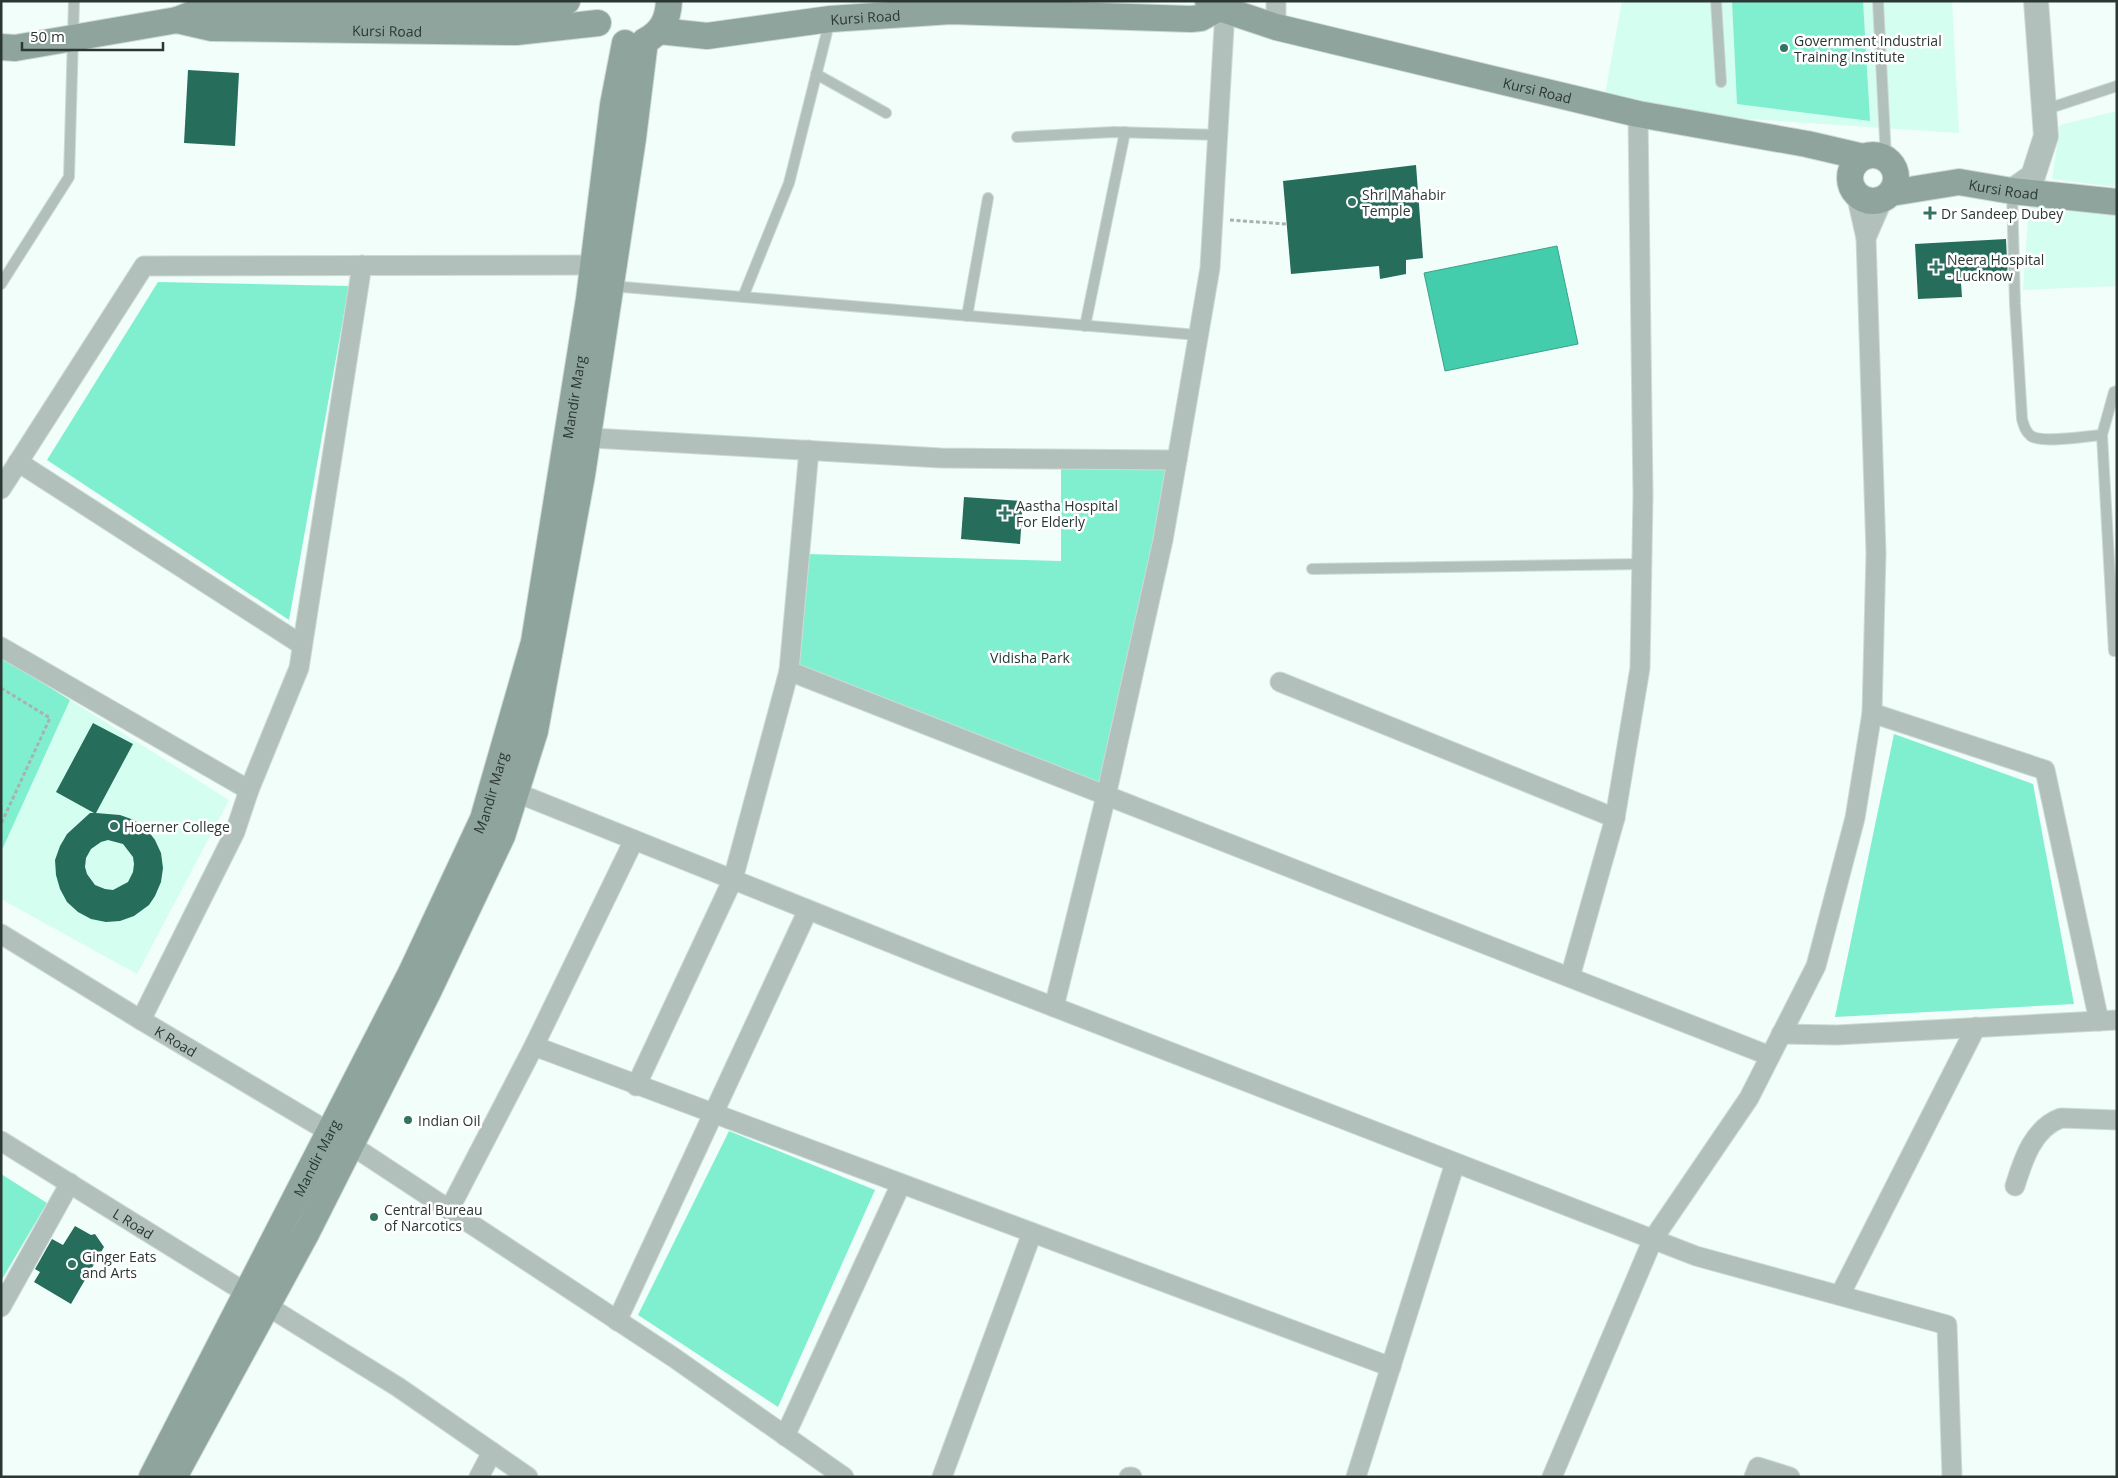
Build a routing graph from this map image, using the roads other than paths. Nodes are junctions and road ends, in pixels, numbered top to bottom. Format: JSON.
{"nodes":[{"id":1,"x":74,"y":1,"type":"edge"},
{"id":2,"x":567,"y":1,"type":"edge"},
{"id":3,"x":669,"y":1,"type":"edge"},
{"id":4,"x":1716,"y":1,"type":"edge"},
{"id":5,"x":1878,"y":1,"type":"edge"},
{"id":6,"x":2036,"y":1,"type":"edge"},
{"id":7,"x":278,"y":5,"type":"edge"},
{"id":8,"x":1218,"y":7,"type":"edge"},
{"id":9,"x":187,"y":9,"type":"edge"},
{"id":10,"x":597,"y":12,"type":"edge"},
{"id":11,"x":1276,"y":14,"type":"edge"},
{"id":12,"x":830,"y":19,"type":"junction"},
{"id":13,"x":643,"y":38,"type":"junction"},
{"id":14,"x":72,"y":39,"type":"junction"},
{"id":15,"x":1,"y":47,"type":"edge"},
{"id":16,"x":816,"y":74,"type":"junction"},
{"id":17,"x":1721,"y":82,"type":"dead end"},
{"id":18,"x":2117,"y":86,"type":"edge"},
{"id":19,"x":2044,"y":110,"type":"junction"},
{"id":20,"x":886,"y":113,"type":"dead end"},
{"id":21,"x":1638,"y":114,"type":"junction"},
{"id":22,"x":1125,"y":132,"type":"junction"},
{"id":23,"x":1219,"y":135,"type":"junction"},
{"id":24,"x":1017,"y":137,"type":"dead end"},
{"id":25,"x":1869,"y":170,"type":"junction"},
{"id":26,"x":1959,"y":182,"type":"junction"},
{"id":27,"x":2012,"y":191,"type":"junction"},
{"id":28,"x":1887,"y":196,"type":"junction"},
{"id":29,"x":988,"y":198,"type":"dead end"},
{"id":30,"x":2117,"y":202,"type":"edge"},
{"id":31,"x":1866,"y":238,"type":"junction"},
{"id":32,"x":362,"y":265,"type":"junction"},
{"id":33,"x":602,"y":275,"type":"junction"},
{"id":34,"x":1,"y":284,"type":"edge"},
{"id":35,"x":743,"y":297,"type":"junction"},
{"id":36,"x":967,"y":316,"type":"junction"},
{"id":37,"x":1085,"y":326,"type":"junction"},
{"id":38,"x":1198,"y":335,"type":"junction"},
{"id":39,"x":2117,"y":391,"type":"edge"},
{"id":40,"x":2102,"y":435,"type":"junction"},
{"id":41,"x":577,"y":438,"type":"junction"},
{"id":42,"x":808,"y":450,"type":"junction"},
{"id":43,"x":1177,"y":460,"type":"junction"},
{"id":44,"x":18,"y":462,"type":"junction"},
{"id":45,"x":1,"y":488,"type":"edge"},
{"id":46,"x":1642,"y":564,"type":"junction"},
{"id":47,"x":1312,"y":569,"type":"dead end"},
{"id":48,"x":2114,"y":592,"type":"edge"},
{"id":49,"x":302,"y":645,"type":"junction"},
{"id":50,"x":1,"y":647,"type":"edge"},
{"id":51,"x":2114,"y":651,"type":"dead end"},
{"id":52,"x":789,"y":672,"type":"junction"},
{"id":53,"x":1280,"y":682,"type":"dead end"},
{"id":54,"x":1872,"y":713,"type":"junction"},
{"id":55,"x":505,"y":788,"type":"junction"},
{"id":56,"x":249,"y":790,"type":"junction"},
{"id":57,"x":1106,"y":796,"type":"junction"},
{"id":58,"x":1615,"y":818,"type":"junction"},
{"id":59,"x":634,"y":840,"type":"junction"},
{"id":60,"x":733,"y":879,"type":"junction"},
{"id":61,"x":808,"y":910,"type":"junction"},
{"id":62,"x":1,"y":934,"type":"edge"},
{"id":63,"x":1570,"y":977,"type":"junction"},
{"id":64,"x":1054,"y":1007,"type":"junction"},
{"id":65,"x":141,"y":1020,"type":"junction"},
{"id":66,"x":2108,"y":1020,"type":"edge"},
{"id":67,"x":1976,"y":1027,"type":"junction"},
{"id":68,"x":1781,"y":1034,"type":"junction"},
{"id":69,"x":534,"y":1046,"type":"junction"},
{"id":70,"x":1770,"y":1056,"type":"junction"},
{"id":71,"x":636,"y":1086,"type":"junction"},
{"id":72,"x":715,"y":1114,"type":"junction"},
{"id":73,"x":2117,"y":1120,"type":"edge"},
{"id":74,"x":341,"y":1139,"type":"junction"},
{"id":75,"x":1,"y":1141,"type":"edge"},
{"id":76,"x":1455,"y":1163,"type":"junction"},
{"id":77,"x":70,"y":1183,"type":"junction"},
{"id":78,"x":902,"y":1184,"type":"junction"},
{"id":79,"x":2015,"y":1186,"type":"dead end"},
{"id":80,"x":449,"y":1210,"type":"junction"},
{"id":81,"x":1032,"y":1233,"type":"junction"},
{"id":82,"x":1653,"y":1239,"type":"junction"},
{"id":83,"x":1840,"y":1295,"type":"junction"},
{"id":84,"x":257,"y":1301,"type":"junction"},
{"id":85,"x":1,"y":1307,"type":"edge"},
{"id":86,"x":617,"y":1320,"type":"junction"},
{"id":87,"x":1391,"y":1367,"type":"junction"},
{"id":88,"x":785,"y":1436,"type":"junction"},
{"id":89,"x":492,"y":1452,"type":"junction"},
{"id":90,"x":842,"y":1476,"type":"edge"},
{"id":91,"x":152,"y":1477,"type":"edge"},
{"id":92,"x":174,"y":1477,"type":"edge"},
{"id":93,"x":479,"y":1477,"type":"edge"},
{"id":94,"x":528,"y":1477,"type":"edge"},
{"id":95,"x":942,"y":1477,"type":"edge"},
{"id":96,"x":1356,"y":1477,"type":"edge"},
{"id":97,"x":1552,"y":1477,"type":"edge"},
{"id":98,"x":1754,"y":1477,"type":"edge"},
{"id":99,"x":1790,"y":1477,"type":"edge"},
{"id":100,"x":1952,"y":1477,"type":"edge"}],
"edges":[{"from":1,"to":14,"type":"lane"},
{"from":2,"to":7,"type":"main road","name":"Kursi Road"},
{"from":3,"to":13,"type":"main road"},
{"from":4,"to":17,"type":"lane"},
{"from":5,"to":25,"type":"lane"},
{"from":6,"to":19,"type":"street"},
{"from":7,"to":9,"type":"main road","name":"Kursi Road"},
{"from":8,"to":11,"type":"main road","name":"Kursi Road"},
{"from":8,"to":12,"type":"main road","name":"Kursi Road"},
{"from":8,"to":23,"type":"street"},
{"from":9,"to":10,"type":"main road","name":"Kursi Road"},
{"from":9,"to":14,"type":"main road","name":"Kursi Road"},
{"from":10,"to":13,"type":"main road"},
{"from":11,"to":21,"type":"main road","name":"Kursi Road"},
{"from":12,"to":13,"type":"main road","name":"Kursi Road"},
{"from":12,"to":16,"type":"lane"},
{"from":13,"to":33,"type":"main road"},
{"from":14,"to":15,"type":"main road","name":"Kursi Road"},
{"from":14,"to":34,"type":"lane"},
{"from":16,"to":20,"type":"lane"},
{"from":16,"to":35,"type":"lane"},
{"from":18,"to":19,"type":"lane"},
{"from":19,"to":27,"type":"street"},
{"from":21,"to":25,"type":"main road","name":"Kursi Road"},
{"from":21,"to":46,"type":"street"},
{"from":22,"to":23,"type":"lane"},
{"from":22,"to":24,"type":"lane"},
{"from":22,"to":37,"type":"lane"},
{"from":23,"to":38,"type":"street"},
{"from":25,"to":26,"type":"main road"},
{"from":25,"to":28,"type":"main road"},
{"from":25,"to":28,"type":"main road","name":"Kursi Road"},
{"from":25,"to":31,"type":"street"},
{"from":26,"to":27,"type":"main road","name":"Kursi Road"},
{"from":26,"to":28,"type":"main road","name":"Kursi Road"},
{"from":27,"to":30,"type":"main road","name":"Kursi Road"},
{"from":27,"to":40,"type":"lane"},
{"from":28,"to":31,"type":"street"},
{"from":29,"to":36,"type":"lane"},
{"from":31,"to":54,"type":"street"},
{"from":32,"to":33,"type":"street"},
{"from":32,"to":44,"type":"street"},
{"from":32,"to":49,"type":"street"},
{"from":33,"to":35,"type":"lane"},
{"from":33,"to":41,"type":"main road"},
{"from":35,"to":36,"type":"lane"},
{"from":36,"to":37,"type":"lane"},
{"from":37,"to":38,"type":"lane"},
{"from":38,"to":43,"type":"street"},
{"from":39,"to":40,"type":"lane"},
{"from":40,"to":48,"type":"lane"},
{"from":41,"to":42,"type":"street"},
{"from":41,"to":55,"type":"main road"},
{"from":42,"to":43,"type":"street"},
{"from":42,"to":52,"type":"street"},
{"from":43,"to":57,"type":"street"},
{"from":44,"to":45,"type":"street"},
{"from":44,"to":49,"type":"street"},
{"from":46,"to":47,"type":"lane"},
{"from":46,"to":58,"type":"street"},
{"from":48,"to":51,"type":"lane"},
{"from":49,"to":56,"type":"street"},
{"from":50,"to":56,"type":"street"},
{"from":52,"to":57,"type":"street"},
{"from":52,"to":60,"type":"street"},
{"from":53,"to":58,"type":"street"},
{"from":54,"to":66,"type":"street"},
{"from":54,"to":68,"type":"street"},
{"from":55,"to":59,"type":"street"},
{"from":55,"to":74,"type":"main road"},
{"from":56,"to":65,"type":"street"},
{"from":57,"to":63,"type":"street"},
{"from":57,"to":64,"type":"street"},
{"from":58,"to":63,"type":"street"},
{"from":59,"to":60,"type":"street"},
{"from":59,"to":69,"type":"street"},
{"from":60,"to":61,"type":"street"},
{"from":60,"to":71,"type":"street"},
{"from":61,"to":64,"type":"street"},
{"from":61,"to":72,"type":"street"},
{"from":62,"to":65,"type":"street","name":"K Road"},
{"from":63,"to":70,"type":"street"},
{"from":64,"to":76,"type":"street"},
{"from":65,"to":74,"type":"street","name":"K Road"},
{"from":66,"to":67,"type":"street"},
{"from":67,"to":68,"type":"street"},
{"from":67,"to":83,"type":"street"},
{"from":68,"to":70,"type":"street"},
{"from":69,"to":71,"type":"street"},
{"from":69,"to":80,"type":"street"},
{"from":70,"to":82,"type":"street"},
{"from":71,"to":72,"type":"street"},
{"from":72,"to":78,"type":"street"},
{"from":72,"to":86,"type":"street"},
{"from":73,"to":79,"type":"street"},
{"from":74,"to":80,"type":"street","name":"K Road"},
{"from":74,"to":84,"type":"main road"},
{"from":75,"to":77,"type":"street","name":"L Road"},
{"from":76,"to":82,"type":"street"},
{"from":76,"to":87,"type":"street"},
{"from":77,"to":84,"type":"street","name":"L Road"},
{"from":77,"to":85,"type":"street"},
{"from":78,"to":81,"type":"street"},
{"from":78,"to":88,"type":"street"},
{"from":80,"to":86,"type":"street","name":"K Road"},
{"from":81,"to":87,"type":"street"},
{"from":81,"to":95,"type":"street"},
{"from":82,"to":83,"type":"street"},
{"from":82,"to":97,"type":"street"},
{"from":83,"to":100,"type":"street"},
{"from":84,"to":89,"type":"street","name":"L Road"},
{"from":84,"to":91,"type":"main road"},
{"from":84,"to":92,"type":"main road"},
{"from":86,"to":88,"type":"street","name":"K Road"},
{"from":87,"to":96,"type":"street"},
{"from":88,"to":90,"type":"street","name":"K Road"},
{"from":89,"to":93,"type":"street"},
{"from":89,"to":94,"type":"street","name":"L Road"},
{"from":98,"to":99,"type":"street"}]}
